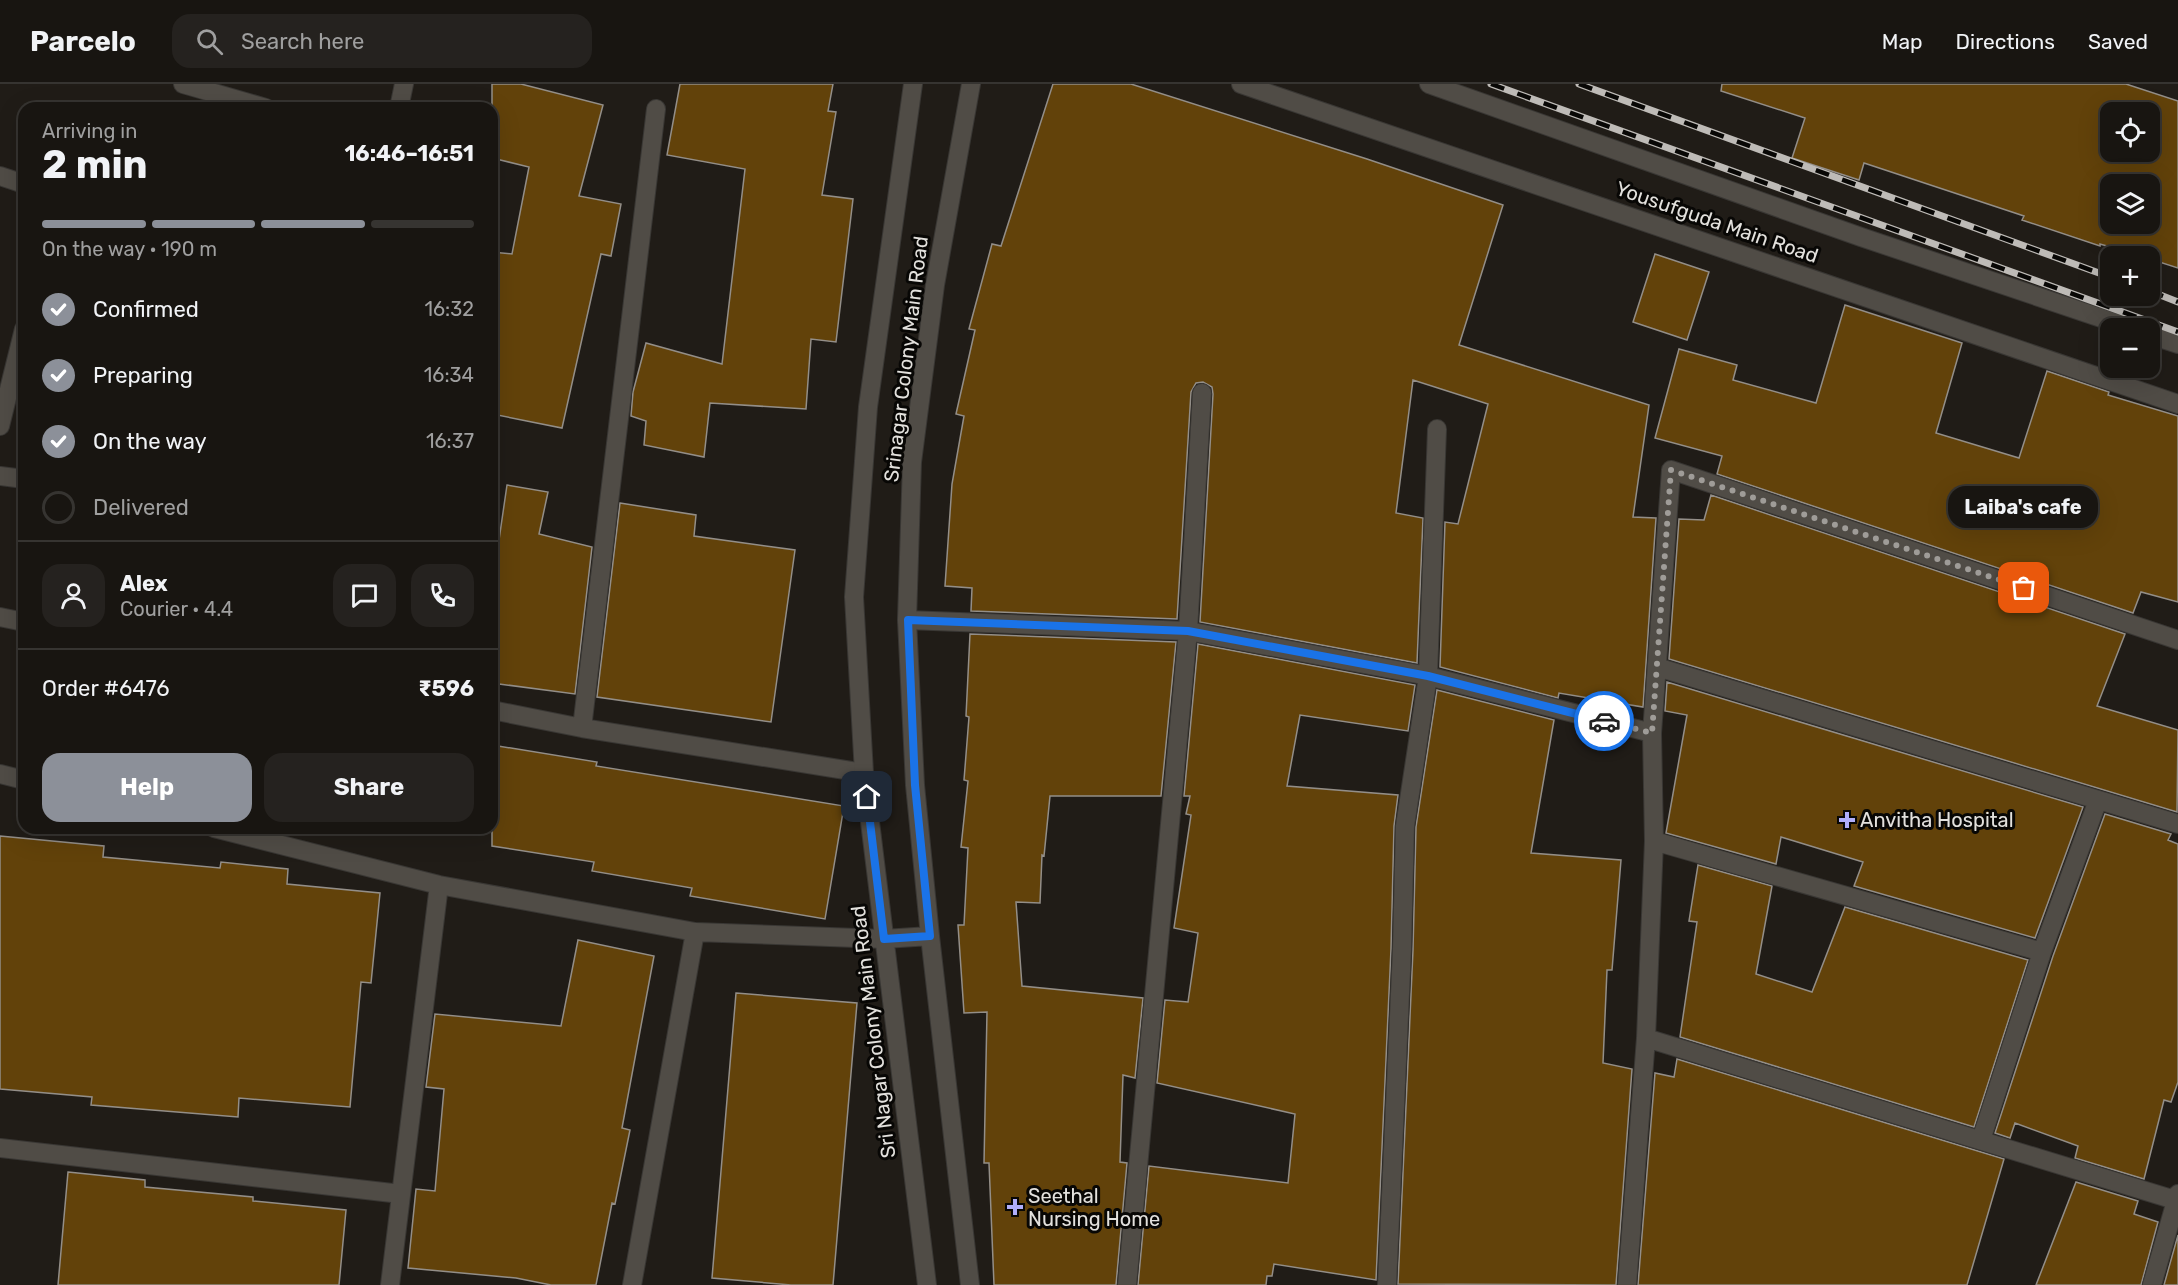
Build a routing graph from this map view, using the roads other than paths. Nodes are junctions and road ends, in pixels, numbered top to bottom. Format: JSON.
{"nodes":[{"id":1,"x":183,"y":84,"type":"edge"},
{"id":2,"x":404,"y":84,"type":"edge"},
{"id":3,"x":913,"y":84,"type":"edge"},
{"id":4,"x":971,"y":84,"type":"edge"},
{"id":5,"x":1241,"y":84,"type":"edge"},
{"id":6,"x":1429,"y":84,"type":"edge"},
{"id":7,"x":245,"y":102,"type":"edge"},
{"id":8,"x":400,"y":102,"type":"edge"},
{"id":9,"x":656,"y":109,"type":"dead end"},
{"id":10,"x":0,"y":176,"type":"edge"},
{"id":11,"x":18,"y":182,"type":"edge"},
{"id":12,"x":2102,"y":318,"type":"edge"},
{"id":13,"x":2160,"y":338,"type":"edge"},
{"id":14,"x":2178,"y":344,"type":"edge"},
{"id":15,"x":18,"y":353,"type":"edge"},
{"id":16,"x":1202,"y":393,"type":"dead end"},
{"id":17,"x":2178,"y":404,"type":"edge"},
{"id":18,"x":0,"y":426,"type":"edge"},
{"id":19,"x":1437,"y":429,"type":"dead end"},
{"id":20,"x":0,"y":476,"type":"edge"},
{"id":21,"x":18,"y":478,"type":"edge"},
{"id":22,"x":0,"y":617,"type":"edge"},
{"id":23,"x":908,"y":620,"type":"junction"},
{"id":24,"x":18,"y":621,"type":"edge"},
{"id":25,"x":1188,"y":631,"type":"junction"},
{"id":26,"x":2178,"y":640,"type":"edge"},
{"id":27,"x":1657,"y":667,"type":"junction"},
{"id":28,"x":1428,"y":676,"type":"junction"},
{"id":29,"x":498,"y":711,"type":"edge"},
{"id":30,"x":582,"y":728,"type":"junction"},
{"id":31,"x":1652,"y":733,"type":"junction"},
{"id":32,"x":864,"y":773,"type":"junction"},
{"id":33,"x":0,"y":774,"type":"edge"},
{"id":34,"x":18,"y":778,"type":"edge"},
{"id":35,"x":2098,"y":800,"type":"junction"},
{"id":36,"x":2178,"y":824,"type":"edge"},
{"id":37,"x":238,"y":834,"type":"edge"},
{"id":38,"x":1654,"y":841,"type":"junction"},
{"id":39,"x":439,"y":885,"type":"junction"},
{"id":40,"x":695,"y":932,"type":"junction"},
{"id":41,"x":930,"y":936,"type":"junction"},
{"id":42,"x":884,"y":939,"type":"junction"},
{"id":43,"x":2042,"y":952,"type":"junction"},
{"id":44,"x":1646,"y":1038,"type":"junction"},
{"id":45,"x":1981,"y":1140,"type":"junction"},
{"id":46,"x":0,"y":1148,"type":"edge"},
{"id":47,"x":401,"y":1194,"type":"junction"},
{"id":48,"x":2177,"y":1198,"type":"edge"},
{"id":49,"x":390,"y":1285,"type":"edge"},
{"id":50,"x":632,"y":1285,"type":"edge"},
{"id":51,"x":927,"y":1285,"type":"edge"},
{"id":52,"x":970,"y":1285,"type":"edge"},
{"id":53,"x":1127,"y":1285,"type":"edge"},
{"id":54,"x":1388,"y":1285,"type":"edge"},
{"id":55,"x":1627,"y":1285,"type":"edge"},
{"id":56,"x":2152,"y":1285,"type":"edge"}],
"edges":[{"from":1,"to":7,"type":"street"},
{"from":2,"to":8,"type":"street"},
{"from":3,"to":32,"type":"street","name":"Srinagar Colony Main Road"},
{"from":4,"to":23,"type":"street","name":"Srinagar Colony Main Road"},
{"from":5,"to":17,"type":"street","name":"Yousufguda Main Road"},
{"from":6,"to":12,"type":"street","name":"Yousufguda Main Road"},
{"from":9,"to":30,"type":"street"},
{"from":10,"to":11,"type":"street"},
{"from":13,"to":14,"type":"street"},
{"from":15,"to":18,"type":"street"},
{"from":16,"to":25,"type":"street"},
{"from":19,"to":28,"type":"street"},
{"from":20,"to":21,"type":"street"},
{"from":22,"to":24,"type":"street"},
{"from":23,"to":25,"type":"street"},
{"from":23,"to":41,"type":"street","name":"Srinagar Colony Main Road"},
{"from":25,"to":28,"type":"street"},
{"from":25,"to":53,"type":"street"},
{"from":26,"to":27,"type":"street"},
{"from":27,"to":31,"type":"street"},
{"from":27,"to":35,"type":"street"},
{"from":28,"to":31,"type":"street"},
{"from":28,"to":54,"type":"street"},
{"from":29,"to":30,"type":"street"},
{"from":30,"to":32,"type":"street"},
{"from":31,"to":38,"type":"street"},
{"from":32,"to":42,"type":"street","name":"Sri Nagar Colony Main Road"},
{"from":33,"to":34,"type":"street"},
{"from":35,"to":36,"type":"street"},
{"from":35,"to":43,"type":"street"},
{"from":37,"to":39,"type":"street"},
{"from":38,"to":43,"type":"street"},
{"from":38,"to":44,"type":"street"},
{"from":39,"to":40,"type":"street"},
{"from":39,"to":47,"type":"street"},
{"from":40,"to":42,"type":"street"},
{"from":40,"to":50,"type":"street"},
{"from":41,"to":42,"type":"street"},
{"from":41,"to":52,"type":"street"},
{"from":42,"to":51,"type":"street","name":"Sri Nagar Colony Main Road"},
{"from":43,"to":45,"type":"street"},
{"from":44,"to":45,"type":"street"},
{"from":44,"to":55,"type":"street"},
{"from":45,"to":48,"type":"street"},
{"from":46,"to":47,"type":"street"},
{"from":47,"to":49,"type":"street"},
{"from":48,"to":56,"type":"street"}]}
